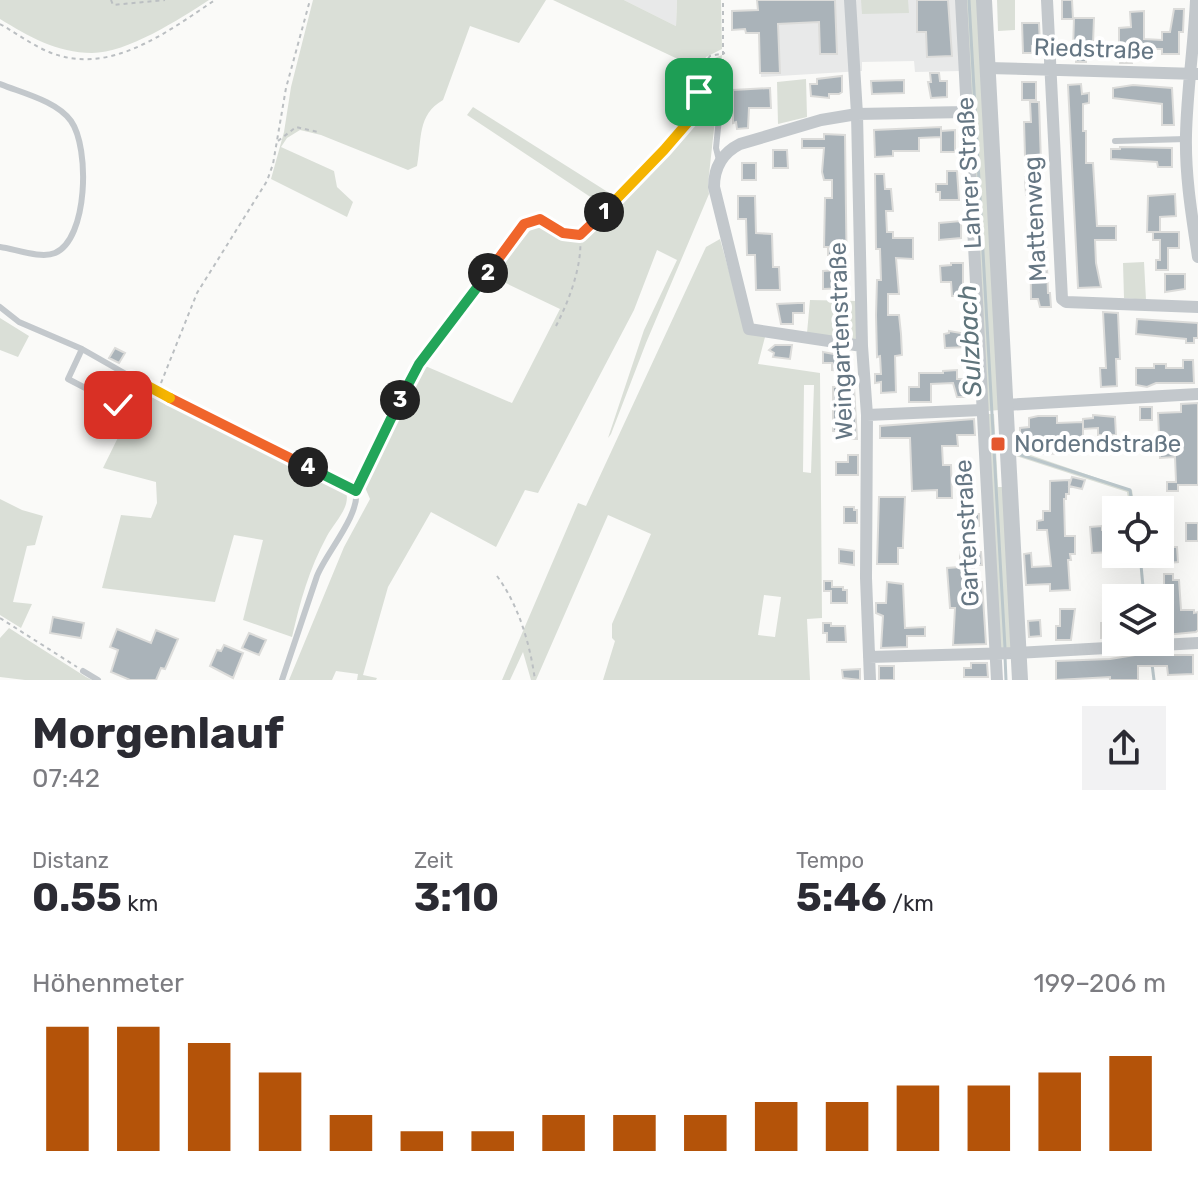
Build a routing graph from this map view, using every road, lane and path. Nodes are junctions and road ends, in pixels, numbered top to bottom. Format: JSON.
{"nodes":[{"id":1,"x":111,"y":0,"type":"edge"},
{"id":2,"x":165,"y":0,"type":"edge"},
{"id":3,"x":215,"y":0,"type":"edge"},
{"id":4,"x":310,"y":0,"type":"edge"},
{"id":5,"x":723,"y":0,"type":"edge"},
{"id":6,"x":850,"y":0,"type":"edge"},
{"id":7,"x":961,"y":0,"type":"edge"},
{"id":8,"x":984,"y":0,"type":"edge"},
{"id":9,"x":1047,"y":0,"type":"edge"},
{"id":10,"x":1196,"y":0,"type":"edge"},
{"id":11,"x":0,"y":24,"type":"edge"},
{"id":12,"x":725,"y":53,"type":"junction"},
{"id":13,"x":988,"y":68,"type":"junction"},
{"id":14,"x":1050,"y":69,"type":"junction"},
{"id":15,"x":1193,"y":74,"type":"edge"},
{"id":16,"x":0,"y":84,"type":"edge"},
{"id":17,"x":722,"y":88,"type":"joint"},
{"id":18,"x":966,"y":112,"type":"junction"},
{"id":19,"x":857,"y":114,"type":"junction"},
{"id":20,"x":318,"y":132,"type":"dead end"},
{"id":21,"x":1186,"y":139,"type":"junction"},
{"id":22,"x":1115,"y":141,"type":"dead end"},
{"id":23,"x":278,"y":142,"type":"junction"},
{"id":24,"x":719,"y":162,"type":"junction"},
{"id":25,"x":580,"y":235,"type":"junction"},
{"id":26,"x":0,"y":247,"type":"edge"},
{"id":27,"x":1198,"y":257,"type":"edge"},
{"id":28,"x":0,"y":307,"type":"edge"},
{"id":29,"x":1198,"y":307,"type":"edge"},
{"id":30,"x":556,"y":326,"type":"dead end"},
{"id":31,"x":862,"y":346,"type":"junction"},
{"id":32,"x":82,"y":349,"type":"junction"},
{"id":33,"x":131,"y":377,"type":"junction"},
{"id":34,"x":158,"y":392,"type":"junction"},
{"id":35,"x":1198,"y":394,"type":"edge"},
{"id":36,"x":1005,"y":405,"type":"junction"},
{"id":37,"x":982,"y":410,"type":"junction"},
{"id":38,"x":867,"y":415,"type":"junction"},
{"id":39,"x":356,"y":491,"type":"junction"},
{"id":40,"x":497,"y":576,"type":"dead end"},
{"id":41,"x":0,"y":618,"type":"edge"},
{"id":42,"x":1198,"y":643,"type":"edge"},
{"id":43,"x":1016,"y":653,"type":"junction"},
{"id":44,"x":998,"y":654,"type":"junction"},
{"id":45,"x":869,"y":657,"type":"junction"},
{"id":46,"x":83,"y":671,"type":"joint"},
{"id":47,"x":98,"y":680,"type":"edge"},
{"id":48,"x":282,"y":680,"type":"edge"},
{"id":49,"x":535,"y":680,"type":"edge"},
{"id":50,"x":870,"y":680,"type":"edge"},
{"id":51,"x":997,"y":680,"type":"edge"},
{"id":52,"x":1020,"y":680,"type":"edge"}],
"edges":[{"from":1,"to":2,"type":"path"},
{"from":3,"to":11,"type":"path"},
{"from":4,"to":23,"type":"path"},
{"from":5,"to":12,"type":"path"},
{"from":6,"to":19,"type":"street","name":"Weingartenstraße"},
{"from":7,"to":18,"type":"street","name":"Gartenstraße"},
{"from":8,"to":13,"type":"street","name":"Lahrer Straße"},
{"from":9,"to":14,"type":"street","name":"Mattenweg"},
{"from":10,"to":15,"type":"street"},
{"from":12,"to":17,"type":"path"},
{"from":12,"to":25,"type":"path"},
{"from":13,"to":14,"type":"street","name":"Riedstraße"},
{"from":13,"to":36,"type":"street","name":"Lahrer Straße"},
{"from":14,"to":15,"type":"street","name":"Riedstraße"},
{"from":14,"to":29,"type":"street","name":"Mattenweg"},
{"from":15,"to":21,"type":"street"},
{"from":16,"to":26,"type":"lane"},
{"from":17,"to":24,"type":"lane"},
{"from":18,"to":19,"type":"street"},
{"from":18,"to":37,"type":"street","name":"Gartenstraße"},
{"from":19,"to":24,"type":"street"},
{"from":19,"to":31,"type":"street","name":"Weingartenstraße"},
{"from":20,"to":23,"type":"path"},
{"from":21,"to":22,"type":"lane"},
{"from":21,"to":27,"type":"street"},
{"from":23,"to":34,"type":"path"},
{"from":24,"to":31,"type":"street"},
{"from":25,"to":30,"type":"path"},
{"from":25,"to":39,"type":"path"},
{"from":28,"to":32,"type":"lane"},
{"from":31,"to":38,"type":"street","name":"Weingartenstraße"},
{"from":32,"to":33,"type":"lane"},
{"from":32,"to":33,"type":"lane"},
{"from":33,"to":34,"type":"lane"},
{"from":34,"to":39,"type":"lane"},
{"from":35,"to":36,"type":"street"},
{"from":36,"to":43,"type":"street","name":"Lahrer Straße"},
{"from":37,"to":38,"type":"street"},
{"from":37,"to":44,"type":"street","name":"Gartenstraße"},
{"from":38,"to":45,"type":"street","name":"Weingartenstraße"},
{"from":39,"to":48,"type":"lane"},
{"from":40,"to":49,"type":"path"},
{"from":41,"to":46,"type":"path"},
{"from":42,"to":43,"type":"street"},
{"from":43,"to":44,"type":"street"},
{"from":43,"to":52,"type":"street","name":"Lahrer Straße"},
{"from":44,"to":45,"type":"street"},
{"from":44,"to":51,"type":"street","name":"Gartenstraße"},
{"from":45,"to":50,"type":"street","name":"Weingartenstraße"},
{"from":46,"to":47,"type":"lane"}]}
